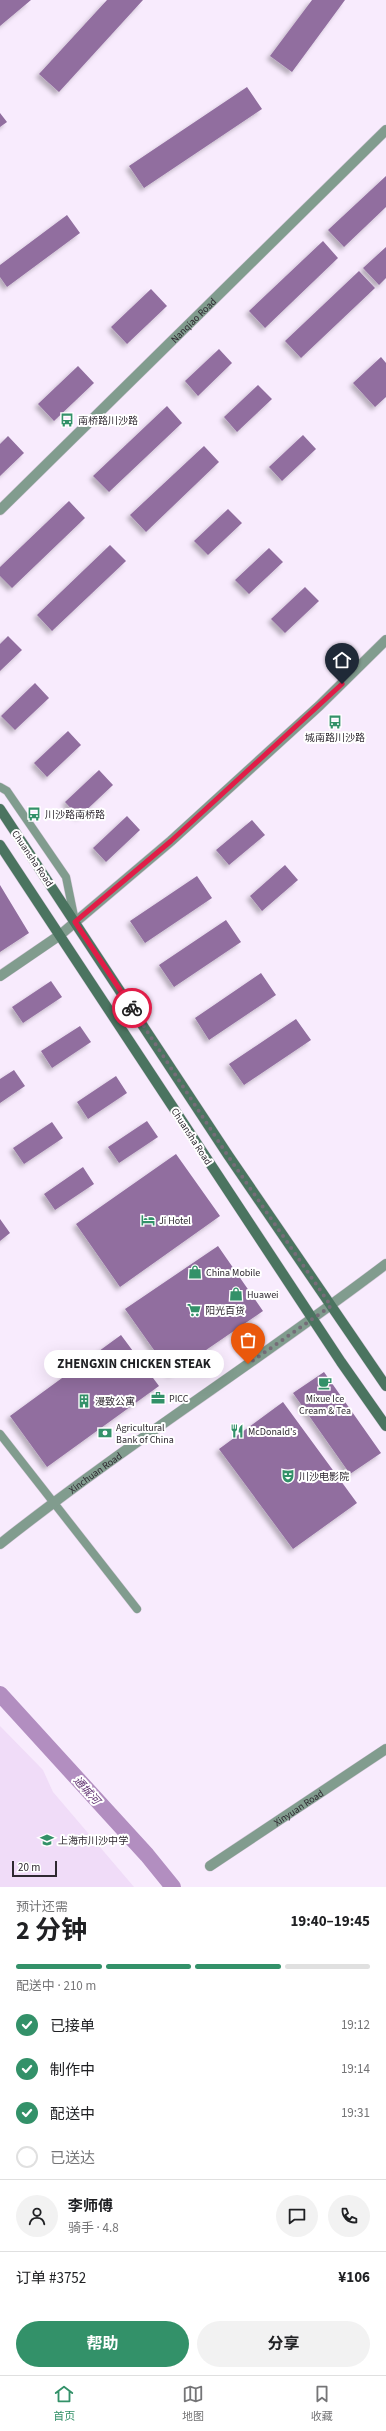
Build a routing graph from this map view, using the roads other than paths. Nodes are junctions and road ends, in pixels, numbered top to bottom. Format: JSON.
{"nodes":[{"id":1,"x":386,"y":130,"type":"edge"},
{"id":2,"x":0,"y":510,"type":"edge"},
{"id":3,"x":386,"y":640,"type":"edge"},
{"id":4,"x":0,"y":786,"type":"edge"},
{"id":5,"x":0,"y":809,"type":"edge"},
{"id":6,"x":0,"y":846,"type":"edge"},
{"id":7,"x":75,"y":922,"type":"junction"},
{"id":8,"x":60,"y":935,"type":"junction"},
{"id":9,"x":0,"y":976,"type":"edge"},
{"id":10,"x":386,"y":1264,"type":"edge"},
{"id":11,"x":331,"y":1306,"type":"junction"},
{"id":12,"x":313,"y":1319,"type":"junction"},
{"id":13,"x":386,"y":1386,"type":"edge"},
{"id":14,"x":386,"y":1426,"type":"edge"},
{"id":15,"x":0,"y":1434,"type":"edge"},
{"id":16,"x":52,"y":1503,"type":"junction"},
{"id":17,"x":0,"y":1544,"type":"edge"},
{"id":18,"x":137,"y":1609,"type":"dead end"},
{"id":19,"x":386,"y":1749,"type":"edge"},
{"id":20,"x":210,"y":1866,"type":"dead end"}],
"edges":[{"from":1,"to":2,"type":"street","name":"Nanqiao Road"},
{"from":3,"to":7,"type":"street"},
{"from":4,"to":7,"type":"lane"},
{"from":5,"to":7,"type":"main road","name":"Chuansha Road"},
{"from":6,"to":8,"type":"main road","name":"Chuansha Road"},
{"from":7,"to":8,"type":"street"},
{"from":7,"to":11,"type":"main road","name":"Chuansha Road"},
{"from":8,"to":9,"type":"street"},
{"from":8,"to":12,"type":"main road","name":"Chuansha Road"},
{"from":10,"to":11,"type":"street","name":"Xinchuan Road"},
{"from":11,"to":12,"type":"street","name":"Xinchuan Road"},
{"from":11,"to":13,"type":"main road","name":"Chuansha Road"},
{"from":12,"to":14,"type":"main road","name":"Chuansha Road"},
{"from":12,"to":16,"type":"street","name":"Xinchuan Road"},
{"from":15,"to":16,"type":"lane"},
{"from":16,"to":17,"type":"street","name":"Xinchuan Road"},
{"from":16,"to":18,"type":"lane"},
{"from":19,"to":20,"type":"street","name":"Xinyuan Road"}]}
